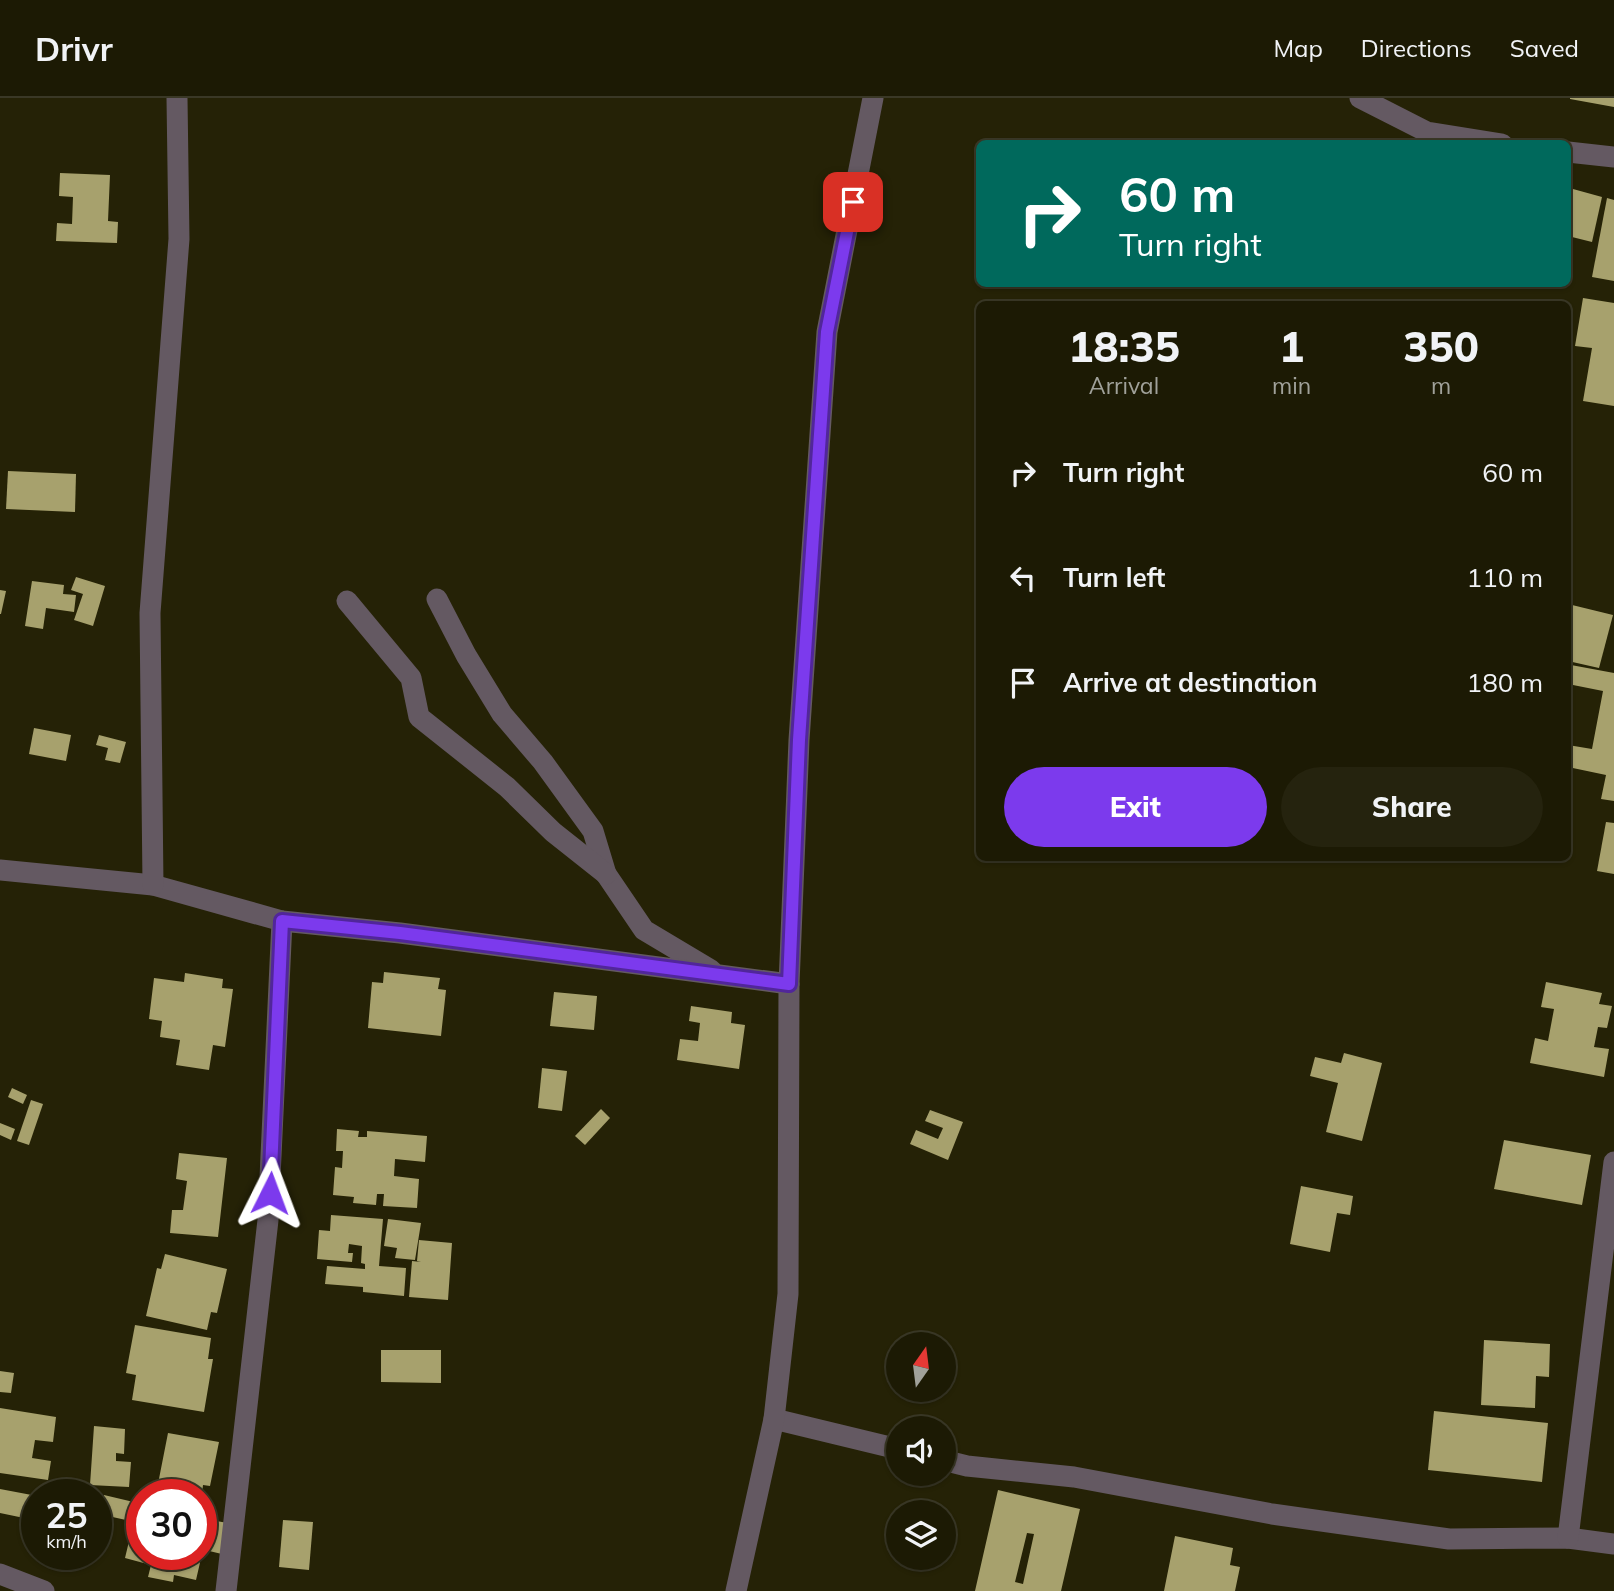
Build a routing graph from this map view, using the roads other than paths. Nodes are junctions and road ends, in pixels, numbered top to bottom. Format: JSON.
{"nodes":[{"id":1,"x":177,"y":98,"type":"edge"},
{"id":2,"x":873,"y":98,"type":"edge"},
{"id":3,"x":1360,"y":98,"type":"edge"},
{"id":4,"x":1477,"y":140,"type":"edge"},
{"id":5,"x":1571,"y":152,"type":"edge"},
{"id":6,"x":1614,"y":158,"type":"edge"},
{"id":7,"x":437,"y":600,"type":"dead end"},
{"id":8,"x":347,"y":601,"type":"dead end"},
{"id":9,"x":0,"y":870,"type":"edge"},
{"id":10,"x":606,"y":874,"type":"junction"},
{"id":11,"x":153,"y":885,"type":"junction"},
{"id":12,"x":282,"y":921,"type":"junction"},
{"id":13,"x":718,"y":975,"type":"junction"},
{"id":14,"x":789,"y":984,"type":"junction"},
{"id":15,"x":1614,"y":1162,"type":"edge"},
{"id":16,"x":774,"y":1419,"type":"junction"},
{"id":17,"x":886,"y":1446,"type":"edge"},
{"id":18,"x":956,"y":1463,"type":"edge"},
{"id":19,"x":1568,"y":1538,"type":"junction"},
{"id":20,"x":1614,"y":1544,"type":"edge"},
{"id":21,"x":0,"y":1574,"type":"edge"},
{"id":22,"x":44,"y":1591,"type":"edge"},
{"id":23,"x":226,"y":1591,"type":"edge"},
{"id":24,"x":736,"y":1591,"type":"edge"}],
"edges":[{"from":1,"to":11,"type":"street"},
{"from":2,"to":14,"type":"street"},
{"from":3,"to":4,"type":"street"},
{"from":5,"to":6,"type":"street"},
{"from":7,"to":10,"type":"street"},
{"from":8,"to":10,"type":"street"},
{"from":9,"to":11,"type":"street"},
{"from":10,"to":13,"type":"street"},
{"from":11,"to":12,"type":"street"},
{"from":12,"to":13,"type":"street"},
{"from":12,"to":23,"type":"street"},
{"from":13,"to":14,"type":"street"},
{"from":14,"to":16,"type":"street"},
{"from":15,"to":19,"type":"street"},
{"from":16,"to":17,"type":"street"},
{"from":16,"to":24,"type":"street"},
{"from":18,"to":19,"type":"street"},
{"from":19,"to":20,"type":"street"},
{"from":21,"to":22,"type":"street"}]}
